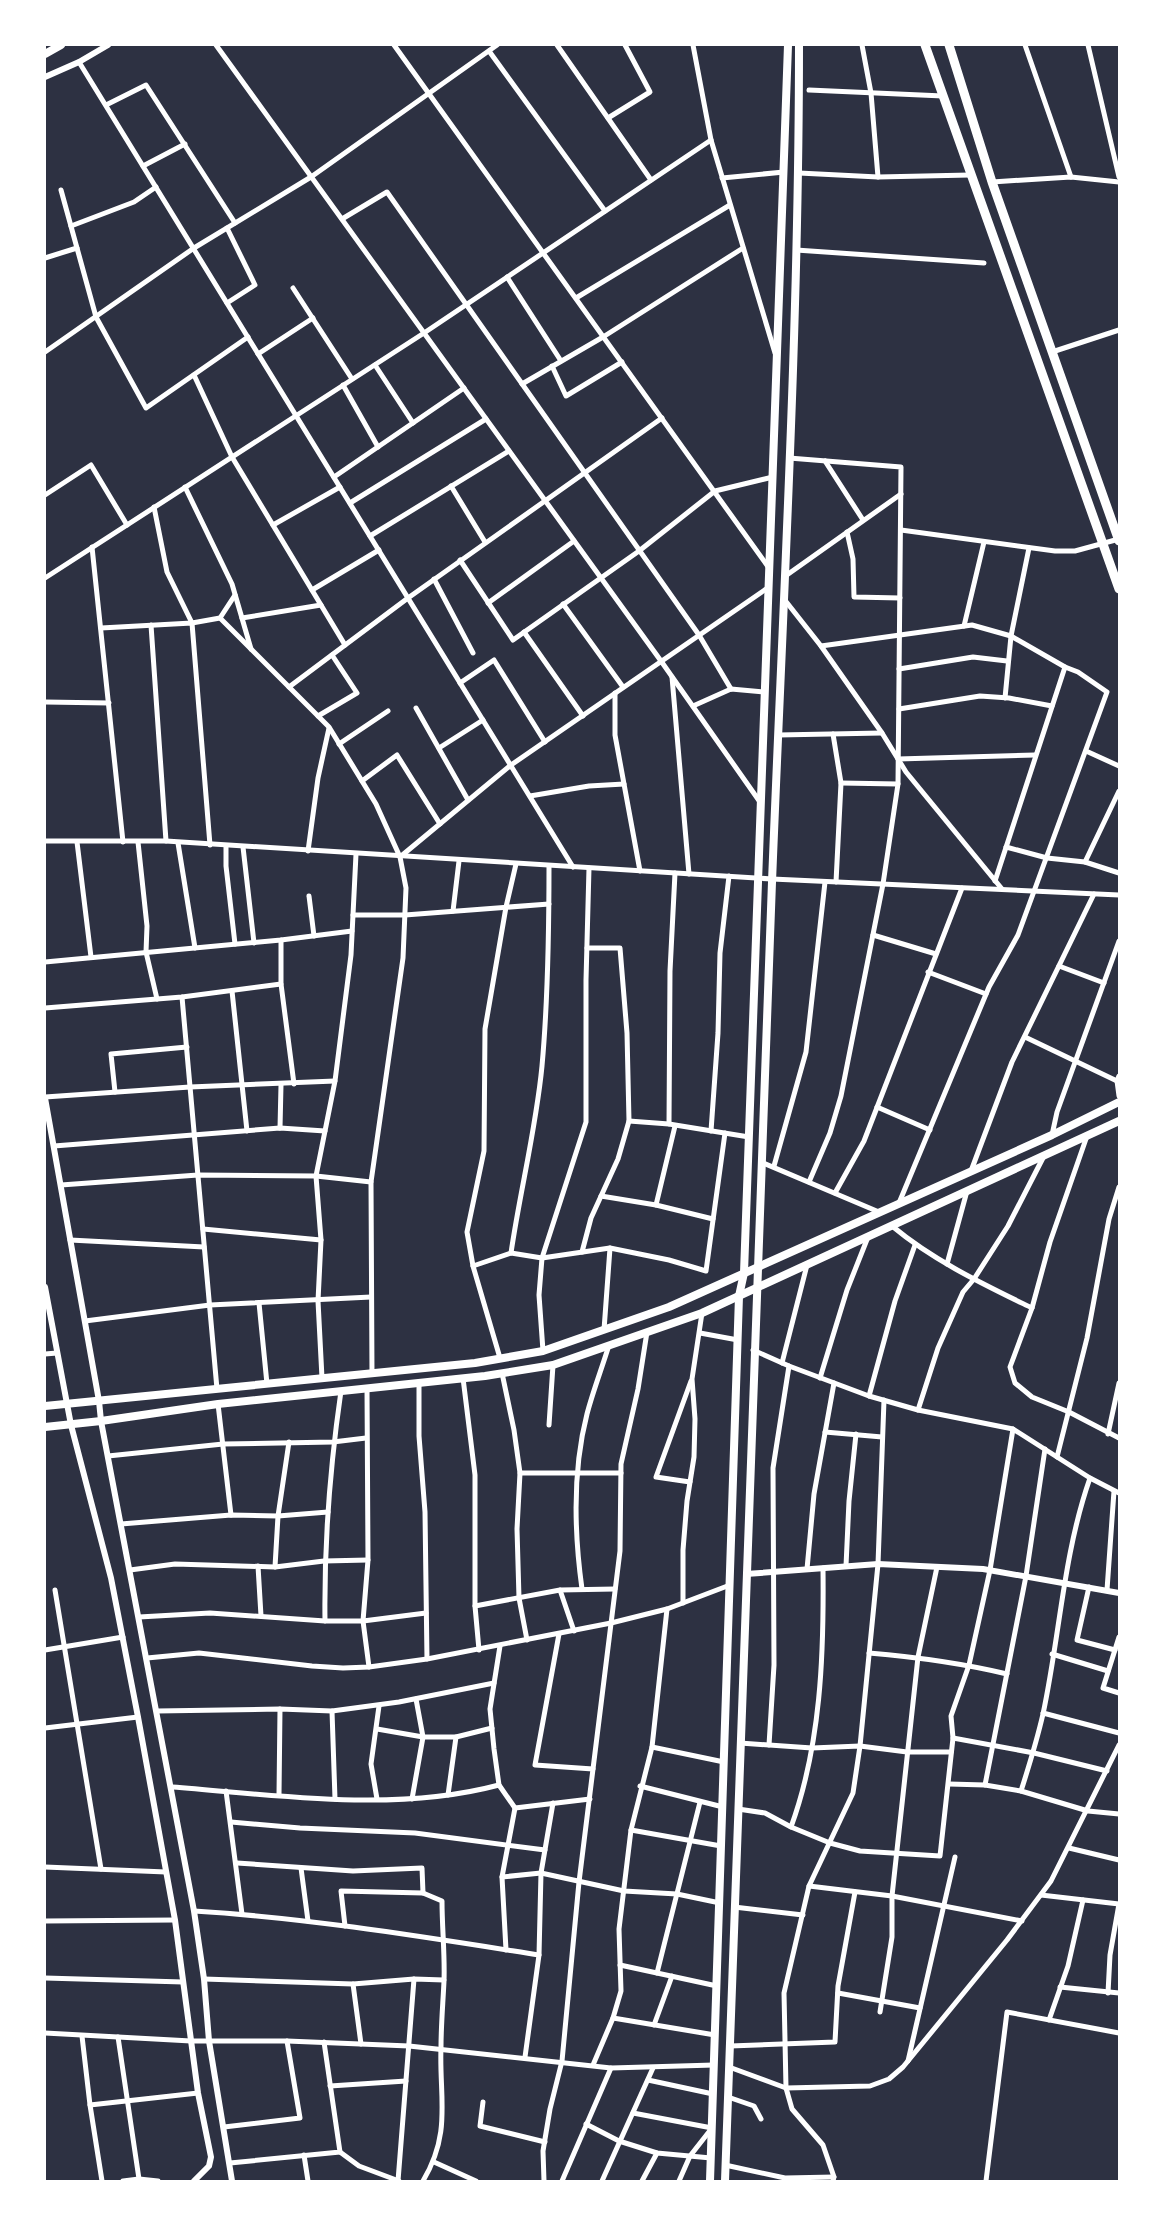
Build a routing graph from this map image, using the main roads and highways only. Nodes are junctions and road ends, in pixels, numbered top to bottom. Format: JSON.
{"nodes":[{"id":1,"x":61,"y":45,"type":"edge"},
{"id":2,"x":788,"y":45,"type":"edge"},
{"id":3,"x":799,"y":45,"type":"edge"},
{"id":4,"x":925,"y":45,"type":"edge"},
{"id":5,"x":950,"y":45,"type":"edge"},
{"id":6,"x":45,"y":54,"type":"edge"},
{"id":7,"x":1119,"y":540,"type":"edge"},
{"id":8,"x":1119,"y":589,"type":"edge"},
{"id":9,"x":1119,"y":1102,"type":"edge"},
{"id":10,"x":1119,"y":1121,"type":"edge"},
{"id":11,"x":757,"y":1267,"type":"junction"},
{"id":12,"x":744,"y":1273,"type":"junction"},
{"id":13,"x":755,"y":1289,"type":"junction"},
{"id":14,"x":739,"y":1296,"type":"junction"},
{"id":15,"x":45,"y":1406,"type":"edge"},
{"id":16,"x":45,"y":1427,"type":"edge"},
{"id":17,"x":710,"y":2181,"type":"edge"},
{"id":18,"x":725,"y":2181,"type":"edge"}],
"edges":[{"from":1,"to":6,"type":"main road"},
{"from":2,"to":12,"type":"main road"},
{"from":3,"to":11,"type":"main road"},
{"from":4,"to":8,"type":"main road"},
{"from":5,"to":7,"type":"main road"},
{"from":9,"to":11,"type":"main road"},
{"from":10,"to":13,"type":"main road"},
{"from":11,"to":12,"type":"main road"},
{"from":11,"to":13,"type":"main road"},
{"from":12,"to":14,"type":"main road"},
{"from":12,"to":15,"type":"main road"},
{"from":13,"to":14,"type":"main road"},
{"from":13,"to":18,"type":"main road"},
{"from":14,"to":16,"type":"main road"},
{"from":14,"to":17,"type":"main road"}]}
